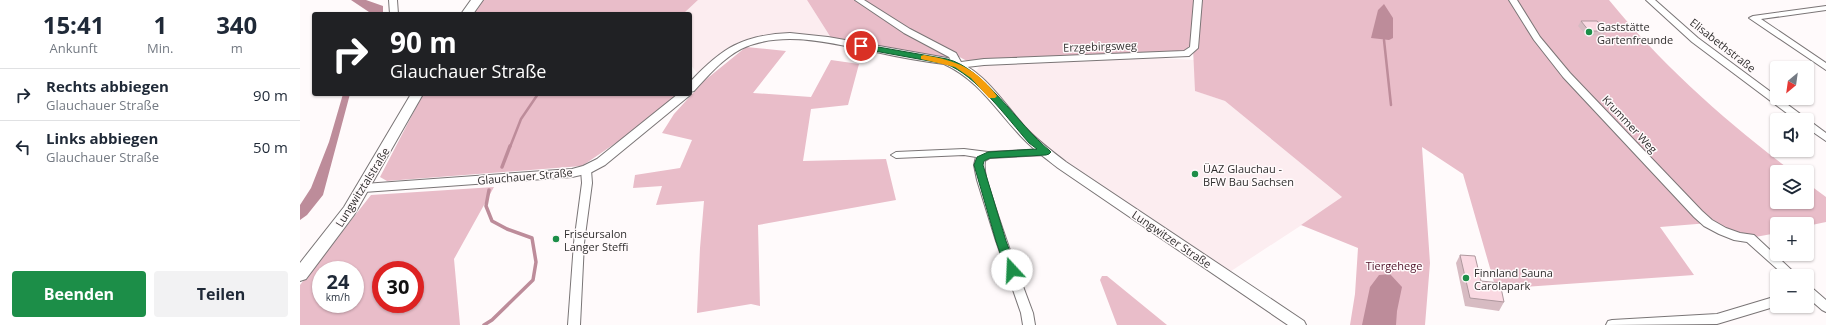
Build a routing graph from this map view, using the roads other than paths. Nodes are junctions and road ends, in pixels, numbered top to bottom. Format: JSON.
{"nodes":[{"id":1,"x":393,"y":0,"type":"edge"},
{"id":2,"x":477,"y":0,"type":"edge"},
{"id":3,"x":859,"y":0,"type":"edge"},
{"id":4,"x":1198,"y":0,"type":"edge"},
{"id":5,"x":1513,"y":0,"type":"edge"},
{"id":6,"x":1650,"y":0,"type":"edge"},
{"id":7,"x":1826,"y":8,"type":"edge"},
{"id":8,"x":394,"y":12,"type":"edge"},
{"id":9,"x":468,"y":12,"type":"edge"},
{"id":10,"x":958,"y":65,"type":"junction"},
{"id":11,"x":1826,"y":67,"type":"edge"},
{"id":12,"x":692,"y":88,"type":"edge"},
{"id":13,"x":416,"y":96,"type":"edge"},
{"id":14,"x":683,"y":96,"type":"edge"},
{"id":15,"x":1793,"y":113,"type":"edge"},
{"id":16,"x":1814,"y":129,"type":"edge"},
{"id":17,"x":1826,"y":138,"type":"edge"},
{"id":18,"x":1046,"y":152,"type":"junction"},
{"id":19,"x":896,"y":155,"type":"dead end"},
{"id":20,"x":988,"y":155,"type":"junction"},
{"id":21,"x":586,"y":170,"type":"junction"},
{"id":22,"x":364,"y":188,"type":"junction"},
{"id":23,"x":1784,"y":269,"type":"edge"},
{"id":24,"x":300,"y":275,"type":"edge"},
{"id":25,"x":1814,"y":297,"type":"edge"},
{"id":26,"x":1770,"y":303,"type":"edge"},
{"id":27,"x":1826,"y":307,"type":"edge"},
{"id":28,"x":574,"y":325,"type":"edge"},
{"id":29,"x":1029,"y":325,"type":"edge"},
{"id":30,"x":1299,"y":325,"type":"edge"},
{"id":31,"x":1612,"y":325,"type":"edge"}],
"edges":[{"from":1,"to":8,"type":"street"},
{"from":2,"to":9,"type":"main road"},
{"from":3,"to":10,"type":"street"},
{"from":4,"to":10,"type":"street","name":"Erzgebirgsweg"},
{"from":5,"to":23,"type":"street","name":"Krummer Weg"},
{"from":6,"to":15,"type":"street","name":"Elisabethstraße"},
{"from":7,"to":11,"type":"street"},
{"from":10,"to":12,"type":"street"},
{"from":10,"to":18,"type":"street"},
{"from":13,"to":22,"type":"main road","name":"Lungwitztalstraße"},
{"from":14,"to":21,"type":"street","name":"Glauchauer Straße"},
{"from":16,"to":17,"type":"street"},
{"from":18,"to":20,"type":"street"},
{"from":18,"to":30,"type":"street","name":"Lungwitzer Straße"},
{"from":19,"to":20,"type":"street"},
{"from":20,"to":29,"type":"street"},
{"from":21,"to":22,"type":"street","name":"Glauchauer Straße"},
{"from":21,"to":28,"type":"street"},
{"from":22,"to":24,"type":"main road","name":"Lungwitztalstraße"},
{"from":25,"to":27,"type":"street"},
{"from":26,"to":31,"type":"street"}]}
